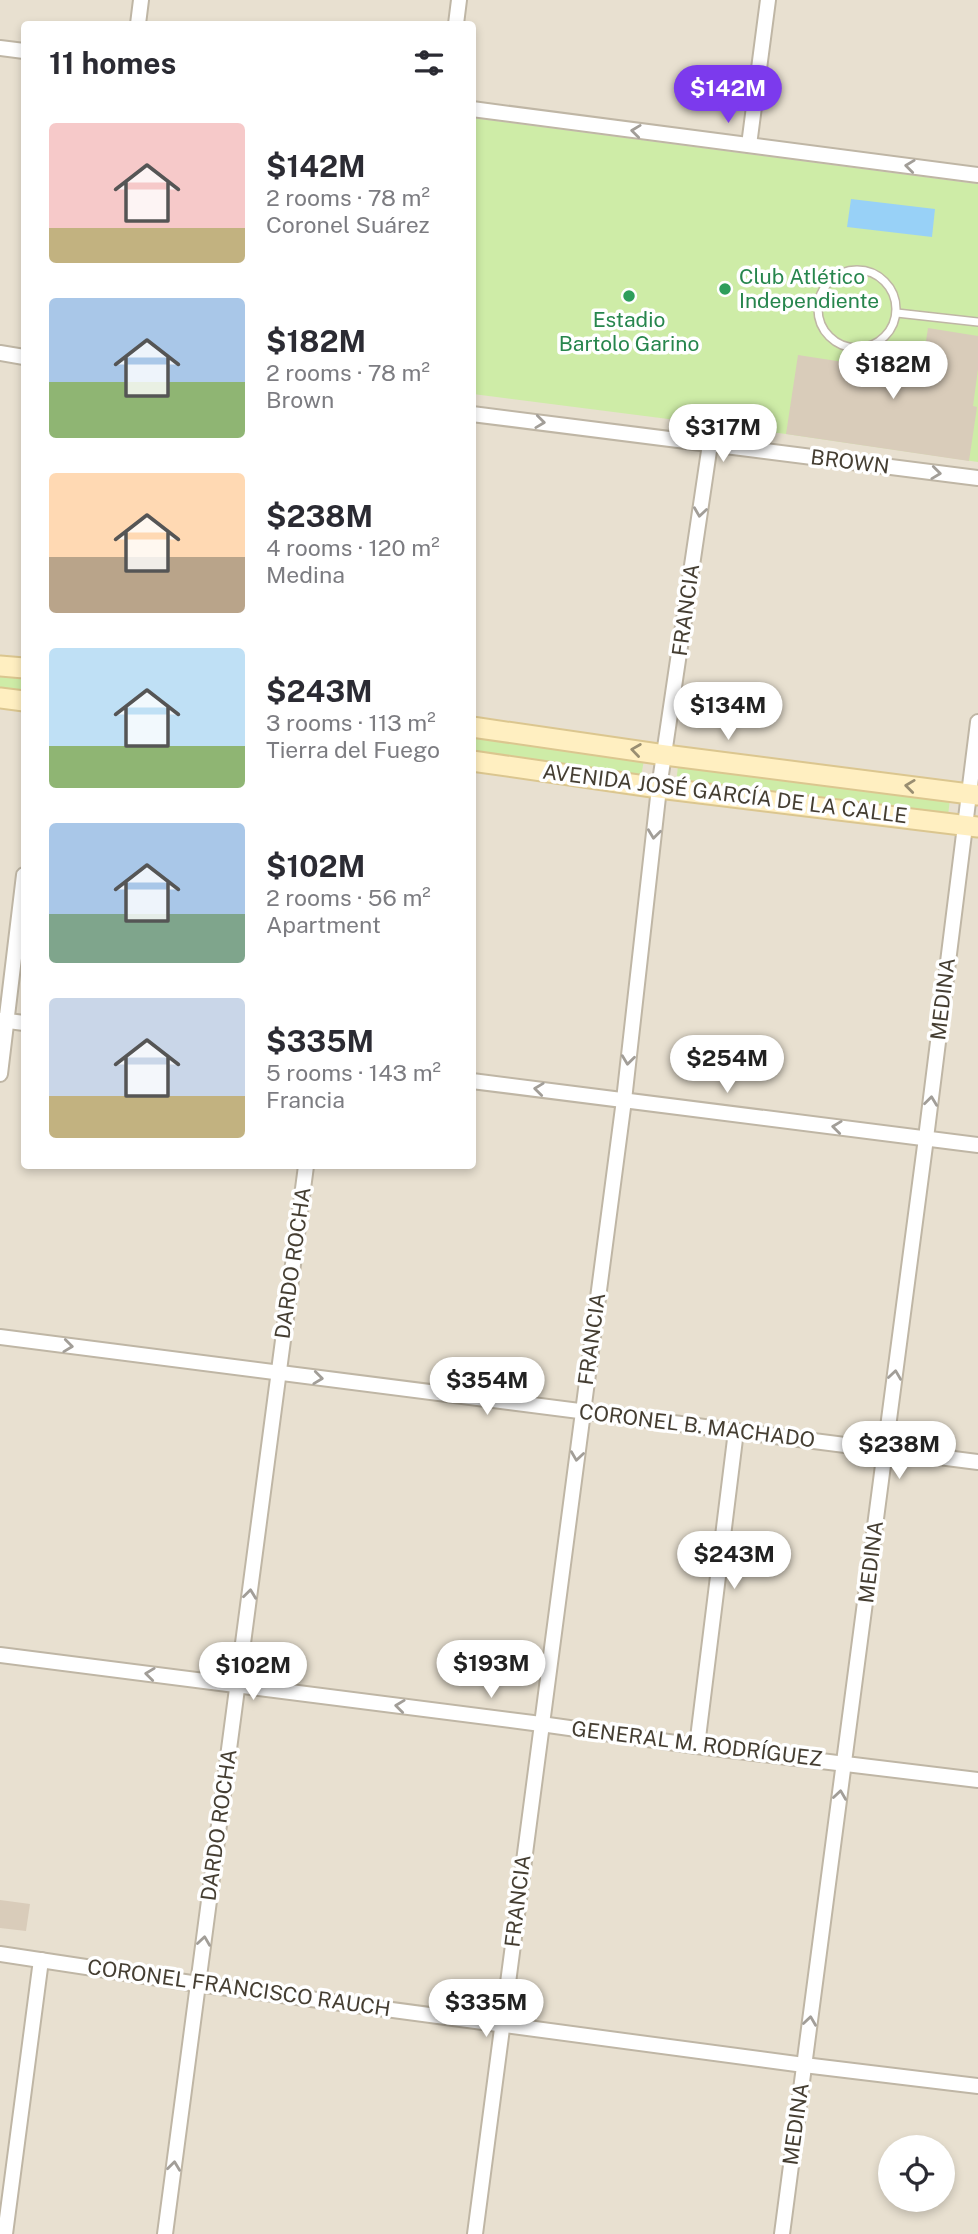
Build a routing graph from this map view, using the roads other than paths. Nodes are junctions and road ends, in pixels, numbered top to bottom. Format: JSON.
{"nodes":[{"id":1,"x":141,"y":0,"type":"edge"},
{"id":2,"x":460,"y":0,"type":"edge"},
{"id":3,"x":768,"y":0,"type":"edge"},
{"id":4,"x":138,"y":21,"type":"edge"},
{"id":5,"x":456,"y":21,"type":"edge"},
{"id":6,"x":0,"y":48,"type":"edge"},
{"id":7,"x":21,"y":51,"type":"edge"},
{"id":8,"x":476,"y":110,"type":"edge"},
{"id":9,"x":749,"y":145,"type":"junction"},
{"id":10,"x":978,"y":175,"type":"edge"},
{"id":11,"x":897,"y":313,"type":"junction"},
{"id":12,"x":978,"y":322,"type":"edge"},
{"id":13,"x":0,"y":353,"type":"edge"},
{"id":14,"x":21,"y":356,"type":"edge"},
{"id":15,"x":476,"y":415,"type":"edge"},
{"id":16,"x":710,"y":444,"type":"junction"},
{"id":17,"x":978,"y":478,"type":"edge"},
{"id":18,"x":0,"y":666,"type":"edge"},
{"id":19,"x":21,"y":668,"type":"edge"},
{"id":20,"x":0,"y":698,"type":"edge"},
{"id":21,"x":21,"y":701,"type":"edge"},
{"id":22,"x":978,"y":722,"type":"edge"},
{"id":23,"x":476,"y":728,"type":"edge"},
{"id":24,"x":665,"y":755,"type":"junction"},
{"id":25,"x":476,"y":762,"type":"edge"},
{"id":26,"x":659,"y":788,"type":"junction"},
{"id":27,"x":973,"y":794,"type":"edge"},
{"id":28,"x":971,"y":826,"type":"edge"},
{"id":29,"x":21,"y":896,"type":"edge"},
{"id":30,"x":3,"y":1021,"type":"edge"},
{"id":31,"x":21,"y":1023,"type":"edge"},
{"id":32,"x":0,"y":1074,"type":"edge"},
{"id":33,"x":476,"y":1081,"type":"edge"},
{"id":34,"x":624,"y":1100,"type":"junction"},
{"id":35,"x":926,"y":1138,"type":"junction"},
{"id":36,"x":978,"y":1145,"type":"edge"},
{"id":37,"x":306,"y":1169,"type":"edge"},
{"id":38,"x":0,"y":1337,"type":"edge"},
{"id":39,"x":279,"y":1373,"type":"junction"},
{"id":40,"x":583,"y":1412,"type":"junction"},
{"id":41,"x":736,"y":1431,"type":"junction"},
{"id":42,"x":885,"y":1450,"type":"junction"},
{"id":43,"x":978,"y":1462,"type":"edge"},
{"id":44,"x":0,"y":1655,"type":"edge"},
{"id":45,"x":238,"y":1685,"type":"junction"},
{"id":46,"x":541,"y":1724,"type":"junction"},
{"id":47,"x":697,"y":1746,"type":"junction"},
{"id":48,"x":844,"y":1763,"type":"junction"},
{"id":49,"x":978,"y":1780,"type":"edge"},
{"id":50,"x":0,"y":1954,"type":"edge"},
{"id":51,"x":41,"y":1961,"type":"junction"},
{"id":52,"x":198,"y":1984,"type":"junction"},
{"id":53,"x":503,"y":2024,"type":"junction"},
{"id":54,"x":804,"y":2065,"type":"junction"},
{"id":55,"x":978,"y":2086,"type":"edge"},
{"id":56,"x":5,"y":2234,"type":"edge"},
{"id":57,"x":165,"y":2234,"type":"edge"},
{"id":58,"x":475,"y":2234,"type":"edge"},
{"id":59,"x":782,"y":2234,"type":"edge"}],
"edges":[{"from":1,"to":4,"type":"street"},
{"from":2,"to":5,"type":"street"},
{"from":3,"to":9,"type":"street"},
{"from":6,"to":7,"type":"street"},
{"from":9,"to":8,"type":"street","one_way":true},
{"from":10,"to":9,"type":"street","one_way":true},
{"from":11,"to":11,"type":"lane"},
{"from":11,"to":12,"type":"lane"},
{"from":13,"to":14,"type":"street"},
{"from":15,"to":16,"type":"street","name":"BROWN","one_way":true},
{"from":16,"to":17,"type":"street","name":"BROWN","one_way":true},
{"from":16,"to":24,"type":"street","name":"FRANCIA","one_way":true},
{"from":18,"to":19,"type":"main road"},
{"from":20,"to":21,"type":"main road"},
{"from":22,"to":27,"type":"street","name":"MEDINA"},
{"from":24,"to":23,"type":"main road","name":"AVENIDA JOSÉ GARCÍA DE LA CALLE","one_way":true},
{"from":24,"to":26,"type":"street","name":"FRANCIA"},
{"from":27,"to":24,"type":"main road","name":"AVENIDA JOSÉ GARCÍA DE LA CALLE","one_way":true},
{"from":25,"to":26,"type":"main road","name":"AVENIDA JOSÉ GARCÍA DE LA CALLE"},
{"from":26,"to":28,"type":"main road","name":"AVENIDA JOSÉ GARCÍA DE LA CALLE"},
{"from":26,"to":34,"type":"street","name":"FRANCIA","one_way":true},
{"from":27,"to":28,"type":"street","name":"MEDINA"},
{"from":35,"to":28,"type":"street","name":"MEDINA","one_way":true},
{"from":29,"to":30,"type":"street"},
{"from":30,"to":31,"type":"street"},
{"from":30,"to":32,"type":"street"},
{"from":34,"to":33,"type":"street","one_way":true},
{"from":35,"to":34,"type":"street","one_way":true},
{"from":34,"to":40,"type":"street","name":"FRANCIA"},
{"from":35,"to":36,"type":"street"},
{"from":42,"to":35,"type":"street","name":"MEDINA","one_way":true},
{"from":37,"to":39,"type":"street","name":"DARDO ROCHA"},
{"from":38,"to":39,"type":"street","name":"CORONEL B. MACHADO","one_way":true},
{"from":39,"to":40,"type":"street","name":"CORONEL B. MACHADO","one_way":true},
{"from":45,"to":39,"type":"street","name":"DARDO ROCHA","one_way":true},
{"from":40,"to":41,"type":"street","name":"CORONEL B. MACHADO"},
{"from":40,"to":46,"type":"street","name":"FRANCIA","one_way":true},
{"from":41,"to":42,"type":"street","name":"CORONEL B. MACHADO"},
{"from":41,"to":47,"type":"street"},
{"from":42,"to":43,"type":"street","name":"CORONEL B. MACHADO"},
{"from":42,"to":48,"type":"street","name":"MEDINA"},
{"from":45,"to":44,"type":"street","name":"GENERAL M. RODRÍGUEZ","one_way":true},
{"from":46,"to":45,"type":"street","name":"GENERAL M. RODRÍGUEZ","one_way":true},
{"from":52,"to":45,"type":"street","name":"DARDO ROCHA","one_way":true},
{"from":46,"to":47,"type":"street","name":"GENERAL M. RODRÍGUEZ"},
{"from":46,"to":53,"type":"street","name":"FRANCIA"},
{"from":47,"to":48,"type":"street","name":"GENERAL M. RODRÍGUEZ"},
{"from":48,"to":49,"type":"street","name":"GENERAL M. RODRÍGUEZ"},
{"from":54,"to":48,"type":"street","name":"MEDINA","one_way":true},
{"from":50,"to":51,"type":"street","name":"CORONEL FRANCISCO RAUCH"},
{"from":51,"to":52,"type":"street","name":"CORONEL FRANCISCO RAUCH"},
{"from":51,"to":56,"type":"street"},
{"from":52,"to":53,"type":"street","name":"CORONEL FRANCISCO RAUCH"},
{"from":57,"to":52,"type":"street","name":"DARDO ROCHA","one_way":true},
{"from":53,"to":54,"type":"street","name":"CORONEL FRANCISCO RAUCH"},
{"from":53,"to":58,"type":"street","name":"FRANCIA"},
{"from":54,"to":55,"type":"street","name":"CORONEL FRANCISCO RAUCH"},
{"from":54,"to":59,"type":"street","name":"MEDINA"}]}
